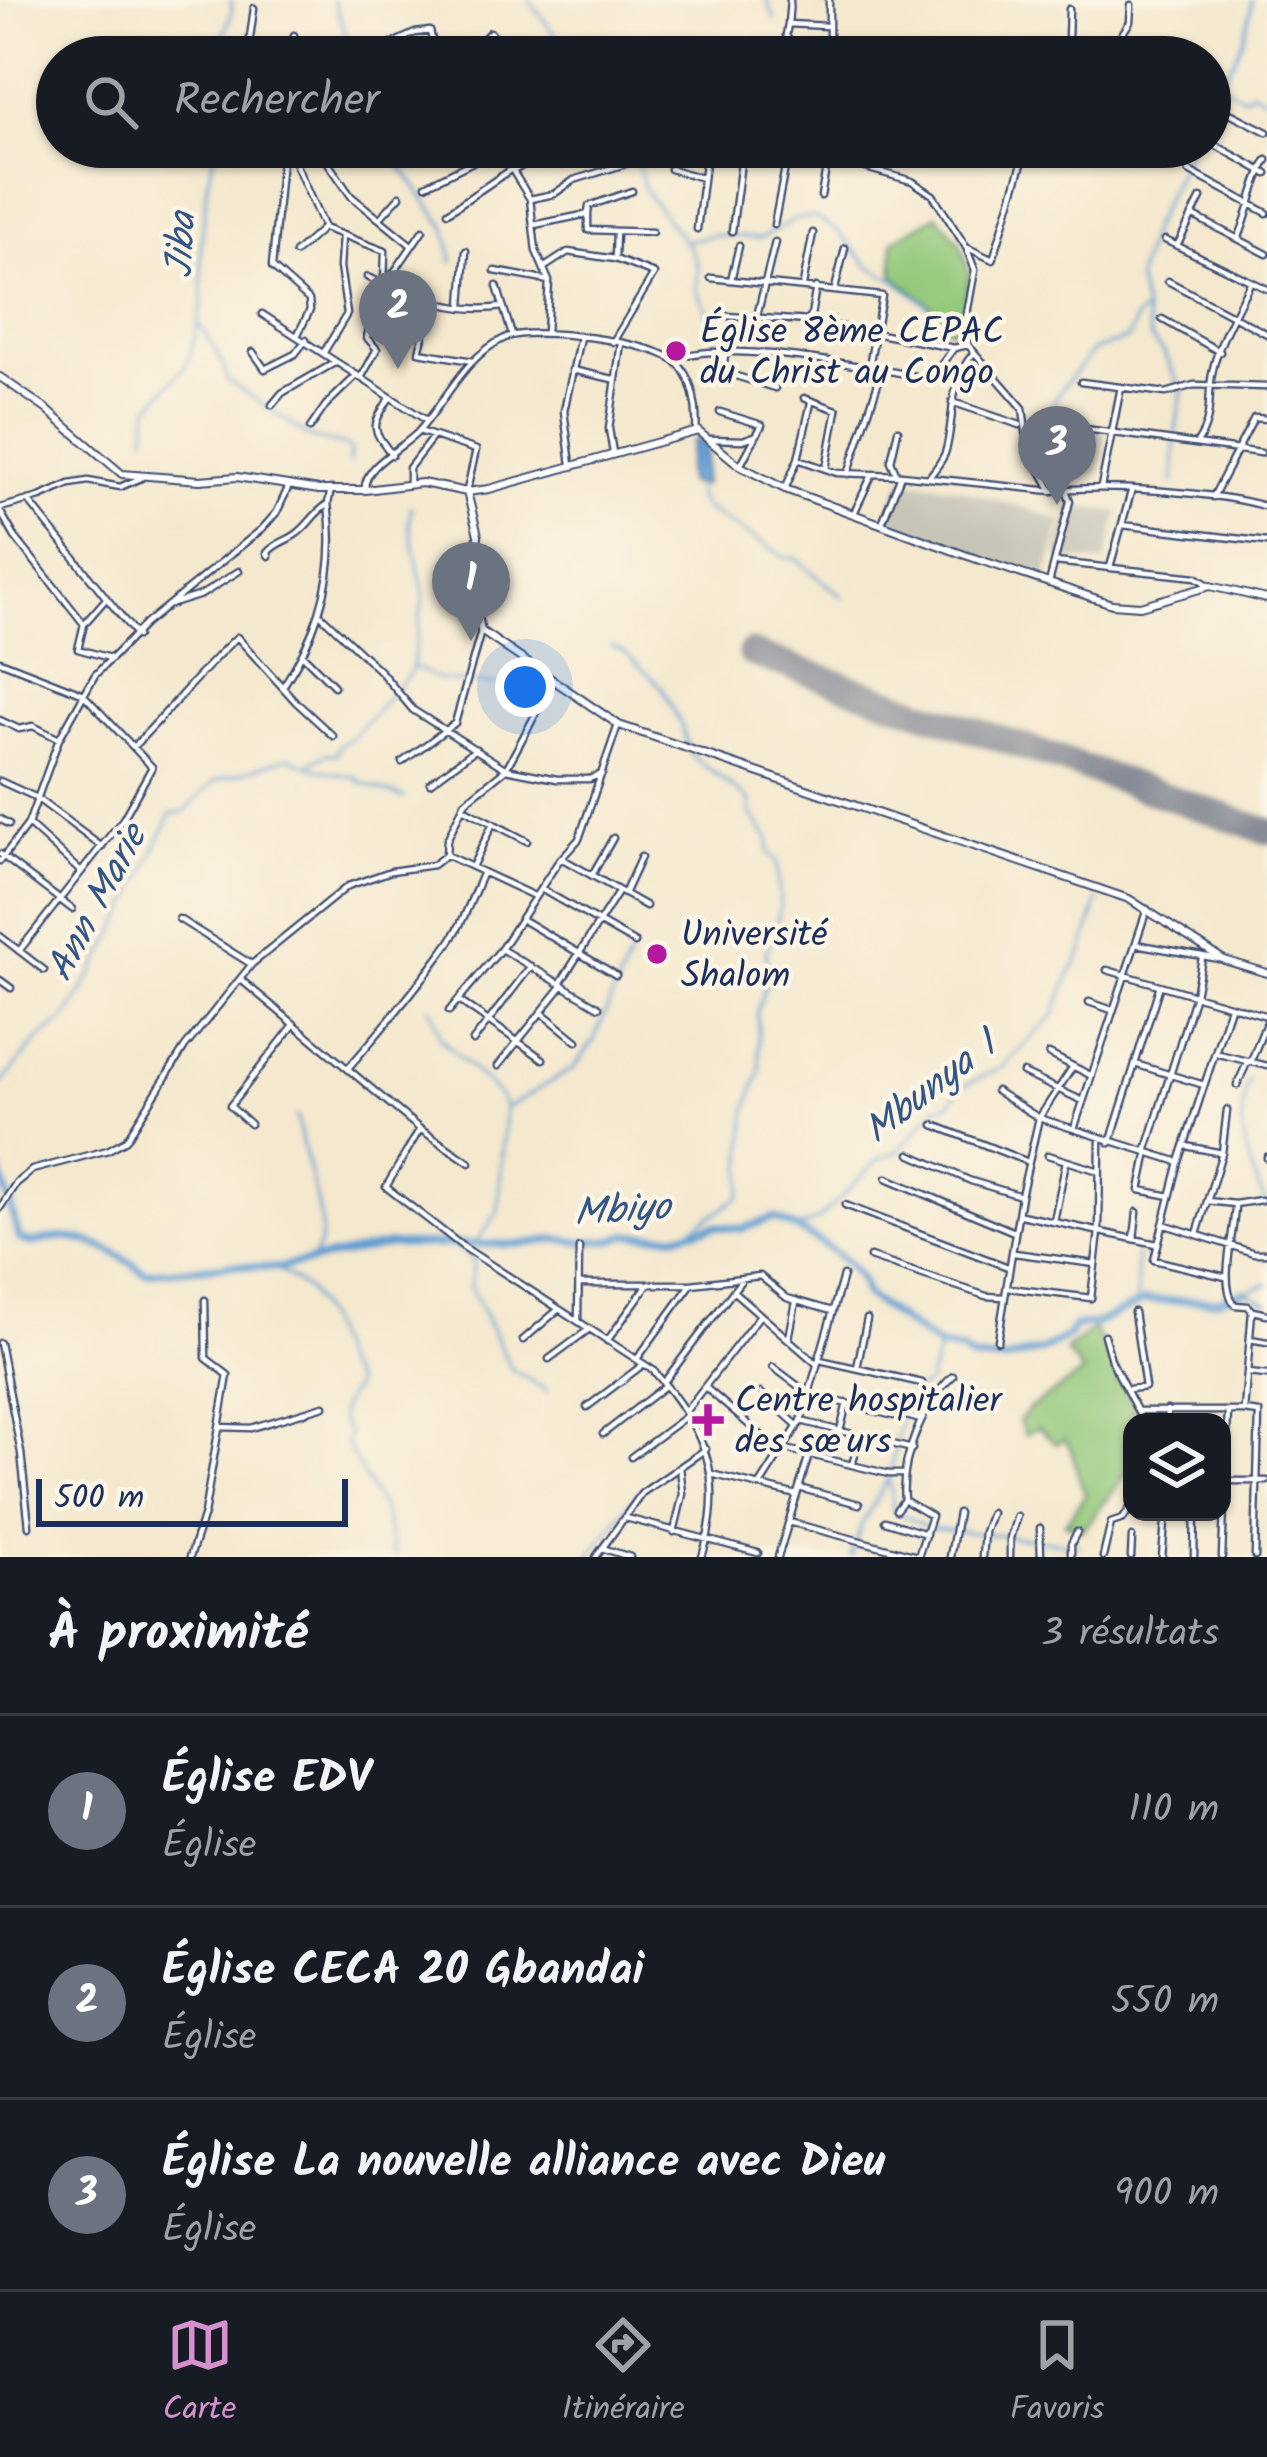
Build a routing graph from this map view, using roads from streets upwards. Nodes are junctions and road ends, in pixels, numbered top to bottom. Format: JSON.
{"nodes":[{"id":1,"x":790,"y":0,"type":"edge"},
{"id":2,"x":829,"y":0,"type":"edge"},
{"id":3,"x":1131,"y":5,"type":"dead end"},
{"id":4,"x":254,"y":8,"type":"dead end"},
{"id":5,"x":1069,"y":9,"type":"dead end"},
{"id":6,"x":788,"y":24,"type":"junction"},
{"id":7,"x":828,"y":26,"type":"junction"},
{"id":8,"x":250,"y":36,"type":"edge"},
{"id":9,"x":787,"y":36,"type":"edge"},
{"id":10,"x":828,"y":36,"type":"edge"},
{"id":11,"x":1069,"y":36,"type":"edge"},
{"id":12,"x":1121,"y":36,"type":"edge"},
{"id":13,"x":1231,"y":114,"type":"edge"},
{"id":14,"x":1267,"y":132,"type":"edge"},
{"id":15,"x":1231,"y":154,"type":"edge"},
{"id":16,"x":1267,"y":160,"type":"edge"},
{"id":17,"x":284,"y":168,"type":"edge"},
{"id":18,"x":296,"y":168,"type":"edge"},
{"id":19,"x":332,"y":168,"type":"edge"},
{"id":20,"x":460,"y":168,"type":"edge"},
{"id":21,"x":613,"y":168,"type":"edge"},
{"id":22,"x":704,"y":168,"type":"edge"},
{"id":23,"x":740,"y":168,"type":"edge"},
{"id":24,"x":786,"y":168,"type":"edge"},
{"id":25,"x":826,"y":168,"type":"edge"},
{"id":26,"x":865,"y":168,"type":"edge"},
{"id":27,"x":1021,"y":168,"type":"edge"},
{"id":28,"x":514,"y":169,"type":"joint"},
{"id":29,"x":670,"y":170,"type":"dead end"},
{"id":30,"x":1189,"y":170,"type":"dead end"},
{"id":31,"x":1263,"y":172,"type":"edge"},
{"id":32,"x":703,"y":178,"type":"junction"},
{"id":33,"x":427,"y":185,"type":"dead end"},
{"id":34,"x":632,"y":191,"type":"dead end"},
{"id":35,"x":400,"y":196,"type":"dead end"},
{"id":36,"x":820,"y":196,"type":"dead end"},
{"id":37,"x":1201,"y":198,"type":"dead end"},
{"id":38,"x":530,"y":199,"type":"junction"},
{"id":39,"x":1253,"y":206,"type":"junction"},
{"id":40,"x":448,"y":212,"type":"dead end"},
{"id":41,"x":1267,"y":213,"type":"edge"},
{"id":42,"x":588,"y":214,"type":"junction"},
{"id":43,"x":1192,"y":215,"type":"junction"},
{"id":44,"x":380,"y":218,"type":"junction"},
{"id":45,"x":534,"y":225,"type":"junction"},
{"id":46,"x":774,"y":225,"type":"dead end"},
{"id":47,"x":324,"y":228,"type":"junction"},
{"id":48,"x":697,"y":229,"type":"dead end"},
{"id":49,"x":423,"y":230,"type":"dead end"},
{"id":50,"x":732,"y":231,"type":"dead end"},
{"id":51,"x":616,"y":232,"type":"junction"},
{"id":52,"x":652,"y":232,"type":"dead end"},
{"id":53,"x":813,"y":233,"type":"dead end"},
{"id":54,"x":342,"y":236,"type":"junction"},
{"id":55,"x":1238,"y":239,"type":"junction"},
{"id":56,"x":1165,"y":240,"type":"dead end"},
{"id":57,"x":775,"y":242,"type":"dead end"},
{"id":58,"x":410,"y":244,"type":"junction"},
{"id":59,"x":739,"y":246,"type":"dead end"},
{"id":60,"x":1177,"y":246,"type":"junction"},
{"id":61,"x":966,"y":247,"type":"junction"},
{"id":62,"x":845,"y":248,"type":"dead end"},
{"id":63,"x":466,"y":251,"type":"dead end"},
{"id":64,"x":295,"y":254,"type":"dead end"},
{"id":65,"x":1267,"y":254,"type":"edge"},
{"id":66,"x":615,"y":260,"type":"junction"},
{"id":67,"x":545,"y":267,"type":"junction"},
{"id":68,"x":495,"y":271,"type":"dead end"},
{"id":69,"x":367,"y":277,"type":"dead end"},
{"id":70,"x":711,"y":278,"type":"dead end"},
{"id":71,"x":549,"y":280,"type":"junction"},
{"id":72,"x":731,"y":280,"type":"junction"},
{"id":73,"x":1168,"y":281,"type":"dead end"},
{"id":74,"x":765,"y":283,"type":"junction"},
{"id":75,"x":1250,"y":283,"type":"junction"},
{"id":76,"x":384,"y":284,"type":"junction"},
{"id":77,"x":803,"y":285,"type":"junction"},
{"id":78,"x":497,"y":286,"type":"dead end"},
{"id":79,"x":816,"y":287,"type":"junction"},
{"id":80,"x":1267,"y":289,"type":"edge"},
{"id":81,"x":835,"y":290,"type":"junction"},
{"id":82,"x":432,"y":302,"type":"junction"},
{"id":83,"x":462,"y":306,"type":"junction"},
{"id":84,"x":503,"y":307,"type":"junction"},
{"id":85,"x":262,"y":314,"type":"dead end"},
{"id":86,"x":727,"y":316,"type":"dead end"},
{"id":87,"x":757,"y":316,"type":"junction"},
{"id":88,"x":1234,"y":316,"type":"junction"},
{"id":89,"x":1162,"y":319,"type":"dead end"},
{"id":90,"x":810,"y":321,"type":"junction"},
{"id":91,"x":876,"y":332,"type":"junction"},
{"id":92,"x":546,"y":333,"type":"junction"},
{"id":93,"x":298,"y":334,"type":"junction"},
{"id":94,"x":1267,"y":334,"type":"edge"},
{"id":95,"x":512,"y":335,"type":"junction"},
{"id":96,"x":580,"y":338,"type":"junction"},
{"id":97,"x":306,"y":340,"type":"junction"},
{"id":98,"x":617,"y":343,"type":"junction"},
{"id":99,"x":968,"y":345,"type":"junction"},
{"id":100,"x":954,"y":348,"type":"junction"},
{"id":101,"x":253,"y":352,"type":"dead end"},
{"id":102,"x":324,"y":352,"type":"junction"},
{"id":103,"x":1220,"y":352,"type":"junction"},
{"id":104,"x":725,"y":354,"type":"junction"},
{"id":105,"x":973,"y":354,"type":"junction"},
{"id":106,"x":473,"y":361,"type":"junction"},
{"id":107,"x":675,"y":361,"type":"junction"},
{"id":108,"x":337,"y":362,"type":"junction"},
{"id":109,"x":868,"y":366,"type":"junction"},
{"id":110,"x":882,"y":369,"type":"junction"},
{"id":111,"x":572,"y":370,"type":"junction"},
{"id":112,"x":359,"y":376,"type":"junction"},
{"id":113,"x":0,"y":377,"type":"edge"},
{"id":114,"x":613,"y":379,"type":"junction"},
{"id":115,"x":1081,"y":382,"type":"dead end"},
{"id":116,"x":1210,"y":385,"type":"junction"},
{"id":117,"x":1121,"y":387,"type":"junction"},
{"id":118,"x":1267,"y":387,"type":"edge"},
{"id":119,"x":775,"y":388,"type":"dead end"},
{"id":120,"x":391,"y":396,"type":"junction"},
{"id":121,"x":952,"y":402,"type":"junction"},
{"id":122,"x":272,"y":405,"type":"dead end"},
{"id":123,"x":720,"y":412,"type":"dead end"},
{"id":124,"x":1267,"y":419,"type":"edge"},
{"id":125,"x":426,"y":420,"type":"junction"},
{"id":126,"x":1056,"y":425,"type":"dead end"},
{"id":127,"x":1023,"y":426,"type":"junction"},
{"id":128,"x":310,"y":428,"type":"dead end"},
{"id":129,"x":898,"y":430,"type":"dead end"},
{"id":130,"x":419,"y":431,"type":"junction"},
{"id":131,"x":696,"y":433,"type":"junction"},
{"id":132,"x":1112,"y":433,"type":"junction"},
{"id":133,"x":759,"y":435,"type":"junction"},
{"id":134,"x":433,"y":437,"type":"junction"},
{"id":135,"x":710,"y":439,"type":"junction"},
{"id":136,"x":1197,"y":443,"type":"junction"},
{"id":137,"x":1238,"y":450,"type":"junction"},
{"id":138,"x":1261,"y":453,"type":"dead end"},
{"id":139,"x":613,"y":454,"type":"junction"},
{"id":140,"x":392,"y":455,"type":"junction"},
{"id":141,"x":798,"y":459,"type":"junction"},
{"id":142,"x":571,"y":465,"type":"junction"},
{"id":143,"x":740,"y":466,"type":"junction"},
{"id":144,"x":826,"y":469,"type":"junction"},
{"id":145,"x":848,"y":474,"type":"junction"},
{"id":146,"x":872,"y":475,"type":"junction"},
{"id":147,"x":899,"y":475,"type":"junction"},
{"id":148,"x":141,"y":478,"type":"junction"},
{"id":149,"x":929,"y":478,"type":"junction"},
{"id":150,"x":409,"y":485,"type":"junction"},
{"id":151,"x":289,"y":486,"type":"junction"},
{"id":152,"x":1100,"y":488,"type":"junction"},
{"id":153,"x":331,"y":489,"type":"junction"},
{"id":154,"x":785,"y":489,"type":"junction"},
{"id":155,"x":365,"y":490,"type":"junction"},
{"id":156,"x":1066,"y":490,"type":"junction"},
{"id":157,"x":1052,"y":491,"type":"junction"},
{"id":158,"x":466,"y":492,"type":"junction"},
{"id":159,"x":1130,"y":492,"type":"junction"},
{"id":160,"x":1213,"y":497,"type":"junction"},
{"id":161,"x":28,"y":500,"type":"junction"},
{"id":162,"x":328,"y":504,"type":"junction"},
{"id":163,"x":1267,"y":507,"type":"edge"},
{"id":164,"x":0,"y":509,"type":"edge"},
{"id":165,"x":854,"y":513,"type":"junction"},
{"id":166,"x":882,"y":523,"type":"junction"},
{"id":167,"x":1122,"y":525,"type":"junction"},
{"id":168,"x":1267,"y":542,"type":"edge"},
{"id":169,"x":269,"y":556,"type":"dead end"},
{"id":170,"x":1055,"y":562,"type":"junction"},
{"id":171,"x":1110,"y":567,"type":"junction"},
{"id":172,"x":239,"y":571,"type":"dead end"},
{"id":173,"x":1049,"y":584,"type":"junction"},
{"id":174,"x":1210,"y":586,"type":"junction"},
{"id":175,"x":106,"y":598,"type":"junction"},
{"id":176,"x":1267,"y":599,"type":"edge"},
{"id":177,"x":167,"y":605,"type":"junction"},
{"id":178,"x":322,"y":616,"type":"junction"},
{"id":179,"x":84,"y":624,"type":"junction"},
{"id":180,"x":481,"y":631,"type":"junction"},
{"id":181,"x":137,"y":636,"type":"junction"},
{"id":182,"x":303,"y":654,"type":"junction"},
{"id":183,"x":110,"y":658,"type":"junction"},
{"id":184,"x":0,"y":661,"type":"edge"},
{"id":185,"x":554,"y":680,"type":"junction"},
{"id":186,"x":334,"y":686,"type":"dead end"},
{"id":187,"x":283,"y":687,"type":"junction"},
{"id":188,"x":82,"y":693,"type":"junction"},
{"id":189,"x":0,"y":720,"type":"edge"},
{"id":190,"x":619,"y":724,"type":"junction"},
{"id":191,"x":448,"y":730,"type":"junction"},
{"id":192,"x":333,"y":736,"type":"dead end"},
{"id":193,"x":59,"y":740,"type":"junction"},
{"id":194,"x":134,"y":746,"type":"junction"},
{"id":195,"x":476,"y":749,"type":"junction"},
{"id":196,"x":401,"y":762,"type":"dead end"},
{"id":197,"x":506,"y":769,"type":"junction"},
{"id":198,"x":602,"y":774,"type":"junction"},
{"id":199,"x":0,"y":781,"type":"edge"},
{"id":200,"x":430,"y":783,"type":"dead end"},
{"id":201,"x":35,"y":797,"type":"junction"},
{"id":202,"x":462,"y":808,"type":"junction"},
{"id":203,"x":0,"y":819,"type":"edge"},
{"id":204,"x":493,"y":822,"type":"junction"},
{"id":205,"x":9,"y":824,"type":"dead end"},
{"id":206,"x":28,"y":824,"type":"junction"},
{"id":207,"x":613,"y":838,"type":"dead end"},
{"id":208,"x":527,"y":841,"type":"dead end"},
{"id":209,"x":102,"y":847,"type":"junction"},
{"id":210,"x":446,"y":855,"type":"junction"},
{"id":211,"x":1,"y":857,"type":"edge"},
{"id":212,"x":641,"y":857,"type":"dead end"},
{"id":213,"x":561,"y":858,"type":"junction"},
{"id":214,"x":472,"y":867,"type":"junction"},
{"id":215,"x":82,"y":872,"type":"junction"},
{"id":216,"x":483,"y":872,"type":"junction"},
{"id":217,"x":592,"y":875,"type":"junction"},
{"id":218,"x":542,"y":889,"type":"junction"},
{"id":219,"x":622,"y":892,"type":"junction"},
{"id":220,"x":536,"y":897,"type":"junction"},
{"id":221,"x":60,"y":899,"type":"junction"},
{"id":222,"x":646,"y":906,"type":"dead end"},
{"id":223,"x":72,"y":909,"type":"dead end"},
{"id":224,"x":1147,"y":909,"type":"junction"},
{"id":225,"x":179,"y":919,"type":"dead end"},
{"id":226,"x":521,"y":920,"type":"junction"},
{"id":227,"x":600,"y":923,"type":"junction"},
{"id":228,"x":0,"y":936,"type":"edge"},
{"id":229,"x":635,"y":943,"type":"dead end"},
{"id":230,"x":1136,"y":944,"type":"junction"},
{"id":231,"x":501,"y":949,"type":"junction"},
{"id":232,"x":19,"y":950,"type":"junction"},
{"id":233,"x":580,"y":954,"type":"junction"},
{"id":234,"x":1202,"y":958,"type":"junction"},
{"id":235,"x":1224,"y":960,"type":"junction"},
{"id":236,"x":252,"y":964,"type":"junction"},
{"id":237,"x":531,"y":967,"type":"junction"},
{"id":238,"x":44,"y":970,"type":"dead end"},
{"id":239,"x":1106,"y":970,"type":"dead end"},
{"id":240,"x":1267,"y":973,"type":"edge"},
{"id":241,"x":616,"y":975,"type":"dead end"},
{"id":242,"x":1125,"y":977,"type":"junction"},
{"id":243,"x":240,"y":979,"type":"junction"},
{"id":244,"x":0,"y":980,"type":"edge"},
{"id":245,"x":561,"y":985,"type":"junction"},
{"id":246,"x":1160,"y":986,"type":"junction"},
{"id":247,"x":11,"y":988,"type":"dead end"},
{"id":248,"x":1195,"y":995,"type":"junction"},
{"id":249,"x":458,"y":1000,"type":"junction"},
{"id":250,"x":1089,"y":1003,"type":"dead end"},
{"id":251,"x":599,"y":1007,"type":"dead end"},
{"id":252,"x":1230,"y":1007,"type":"junction"},
{"id":253,"x":1114,"y":1010,"type":"junction"},
{"id":254,"x":449,"y":1011,"type":"dead end"},
{"id":255,"x":542,"y":1012,"type":"junction"},
{"id":256,"x":1267,"y":1018,"type":"edge"},
{"id":257,"x":489,"y":1019,"type":"junction"},
{"id":258,"x":293,"y":1026,"type":"junction"},
{"id":259,"x":519,"y":1040,"type":"junction"},
{"id":260,"x":473,"y":1041,"type":"dead end"},
{"id":261,"x":577,"y":1041,"type":"dead end"},
{"id":262,"x":1215,"y":1053,"type":"junction"},
{"id":263,"x":1049,"y":1054,"type":"dead end"},
{"id":264,"x":543,"y":1059,"type":"dead end"},
{"id":265,"x":1250,"y":1060,"type":"junction"},
{"id":266,"x":1135,"y":1064,"type":"junction"},
{"id":267,"x":498,"y":1066,"type":"dead end"},
{"id":268,"x":1267,"y":1066,"type":"edge"},
{"id":269,"x":349,"y":1067,"type":"junction"},
{"id":270,"x":1072,"y":1068,"type":"junction"},
{"id":271,"x":1023,"y":1073,"type":"dead end"},
{"id":272,"x":1170,"y":1074,"type":"junction"},
{"id":273,"x":1093,"y":1077,"type":"junction"},
{"id":274,"x":1237,"y":1084,"type":"dead end"},
{"id":275,"x":1204,"y":1085,"type":"junction"},
{"id":276,"x":1056,"y":1089,"type":"junction"},
{"id":277,"x":996,"y":1091,"type":"dead end"},
{"id":278,"x":1084,"y":1102,"type":"junction"},
{"id":279,"x":1227,"y":1110,"type":"dead end"},
{"id":280,"x":1039,"y":1118,"type":"junction"},
{"id":281,"x":250,"y":1124,"type":"dead end"},
{"id":282,"x":934,"y":1125,"type":"dead end"},
{"id":283,"x":420,"y":1129,"type":"junction"},
{"id":284,"x":1074,"y":1129,"type":"junction"},
{"id":285,"x":1100,"y":1140,"type":"junction"},
{"id":286,"x":1110,"y":1143,"type":"junction"},
{"id":287,"x":1186,"y":1146,"type":"junction"},
{"id":288,"x":1146,"y":1152,"type":"junction"},
{"id":289,"x":1222,"y":1153,"type":"junction"},
{"id":290,"x":910,"y":1154,"type":"dead end"},
{"id":291,"x":1048,"y":1155,"type":"dead end"},
{"id":292,"x":1066,"y":1161,"type":"junction"},
{"id":293,"x":1028,"y":1162,"type":"junction"},
{"id":294,"x":1179,"y":1162,"type":"junction"},
{"id":295,"x":470,"y":1163,"type":"dead end"},
{"id":296,"x":1100,"y":1171,"type":"junction"},
{"id":297,"x":887,"y":1178,"type":"dead end"},
{"id":298,"x":1022,"y":1196,"type":"junction"},
{"id":299,"x":1170,"y":1196,"type":"junction"},
{"id":300,"x":1261,"y":1200,"type":"dead end"},
{"id":301,"x":1207,"y":1201,"type":"junction"},
{"id":302,"x":1235,"y":1204,"type":"junction"},
{"id":303,"x":845,"y":1205,"type":"dead end"},
{"id":304,"x":0,"y":1208,"type":"edge"},
{"id":305,"x":1137,"y":1212,"type":"dead end"},
{"id":306,"x":1020,"y":1215,"type":"junction"},
{"id":307,"x":1054,"y":1221,"type":"junction"},
{"id":308,"x":1162,"y":1224,"type":"junction"},
{"id":309,"x":1099,"y":1232,"type":"junction"},
{"id":310,"x":1015,"y":1233,"type":"junction"},
{"id":311,"x":1197,"y":1234,"type":"junction"},
{"id":312,"x":1134,"y":1239,"type":"junction"},
{"id":313,"x":1156,"y":1244,"type":"junction"},
{"id":314,"x":1233,"y":1244,"type":"junction"},
{"id":315,"x":579,"y":1248,"type":"dead end"},
{"id":316,"x":1014,"y":1252,"type":"junction"},
{"id":317,"x":1266,"y":1253,"type":"edge"},
{"id":318,"x":870,"y":1257,"type":"dead end"},
{"id":319,"x":1095,"y":1264,"type":"junction"},
{"id":320,"x":1010,"y":1268,"type":"junction"},
{"id":321,"x":843,"y":1276,"type":"dead end"},
{"id":322,"x":1226,"y":1277,"type":"junction"},
{"id":323,"x":743,"y":1278,"type":"junction"},
{"id":324,"x":579,"y":1283,"type":"junction"},
{"id":325,"x":691,"y":1284,"type":"junction"},
{"id":326,"x":646,"y":1285,"type":"junction"},
{"id":327,"x":1006,"y":1288,"type":"junction"},
{"id":328,"x":733,"y":1291,"type":"junction"},
{"id":329,"x":1004,"y":1297,"type":"junction"},
{"id":330,"x":205,"y":1300,"type":"dead end"},
{"id":331,"x":796,"y":1302,"type":"junction"},
{"id":332,"x":559,"y":1309,"type":"junction"},
{"id":333,"x":832,"y":1311,"type":"junction"},
{"id":334,"x":1252,"y":1311,"type":"junction"},
{"id":335,"x":1134,"y":1312,"type":"dead end"},
{"id":336,"x":1267,"y":1314,"type":"edge"},
{"id":337,"x":760,"y":1315,"type":"junction"},
{"id":338,"x":868,"y":1319,"type":"dead end"},
{"id":339,"x":578,"y":1321,"type":"junction"},
{"id":340,"x":590,"y":1329,"type":"junction"},
{"id":341,"x":1104,"y":1335,"type":"dead end"},
{"id":342,"x":1250,"y":1339,"type":"junction"},
{"id":343,"x":523,"y":1340,"type":"dead end"},
{"id":344,"x":607,"y":1340,"type":"junction"},
{"id":345,"x":789,"y":1340,"type":"junction"},
{"id":346,"x":998,"y":1341,"type":"dead end"},
{"id":347,"x":1267,"y":1342,"type":"edge"},
{"id":348,"x":0,"y":1343,"type":"edge"},
{"id":349,"x":549,"y":1359,"type":"dead end"},
{"id":350,"x":640,"y":1361,"type":"junction"},
{"id":351,"x":818,"y":1362,"type":"junction"},
{"id":352,"x":773,"y":1366,"type":"dead end"},
{"id":353,"x":856,"y":1368,"type":"junction"},
{"id":354,"x":1247,"y":1373,"type":"junction"},
{"id":355,"x":953,"y":1376,"type":"dead end"},
{"id":356,"x":1267,"y":1376,"type":"edge"},
{"id":357,"x":922,"y":1383,"type":"dead end"},
{"id":358,"x":665,"y":1384,"type":"junction"},
{"id":359,"x":706,"y":1388,"type":"junction"},
{"id":360,"x":1129,"y":1389,"type":"junction"},
{"id":361,"x":761,"y":1394,"type":"dead end"},
{"id":362,"x":809,"y":1394,"type":"junction"},
{"id":363,"x":847,"y":1403,"type":"junction"},
{"id":364,"x":324,"y":1406,"type":"dead end"},
{"id":365,"x":587,"y":1407,"type":"dead end"},
{"id":366,"x":1167,"y":1410,"type":"joint"},
{"id":367,"x":1197,"y":1410,"type":"joint"},
{"id":368,"x":1138,"y":1411,"type":"joint"},
{"id":369,"x":1228,"y":1411,"type":"joint"},
{"id":370,"x":1244,"y":1412,"type":"junction"},
{"id":371,"x":687,"y":1413,"type":"junction"},
{"id":372,"x":1263,"y":1413,"type":"edge"},
{"id":373,"x":903,"y":1415,"type":"dead end"},
{"id":374,"x":894,"y":1416,"type":"dead end"},
{"id":375,"x":921,"y":1420,"type":"junction"},
{"id":376,"x":800,"y":1423,"type":"junction"},
{"id":377,"x":219,"y":1427,"type":"junction"},
{"id":378,"x":840,"y":1432,"type":"junction"},
{"id":379,"x":603,"y":1434,"type":"dead end"},
{"id":380,"x":860,"y":1437,"type":"junction"},
{"id":381,"x":706,"y":1448,"type":"junction"},
{"id":382,"x":913,"y":1450,"type":"junction"},
{"id":383,"x":784,"y":1451,"type":"junction"},
{"id":384,"x":808,"y":1454,"type":"junction"},
{"id":385,"x":631,"y":1457,"type":"dead end"},
{"id":386,"x":852,"y":1466,"type":"junction"},
{"id":387,"x":680,"y":1467,"type":"junction"},
{"id":388,"x":712,"y":1474,"type":"junction"},
{"id":389,"x":904,"y":1474,"type":"junction"},
{"id":390,"x":1231,"y":1481,"type":"edge"},
{"id":391,"x":1256,"y":1481,"type":"junction"},
{"id":392,"x":1267,"y":1481,"type":"edge"},
{"id":393,"x":760,"y":1485,"type":"junction"},
{"id":394,"x":798,"y":1491,"type":"junction"},
{"id":395,"x":904,"y":1500,"type":"junction"},
{"id":396,"x":860,"y":1504,"type":"dead end"},
{"id":397,"x":896,"y":1510,"type":"dead end"},
{"id":398,"x":958,"y":1513,"type":"dead end"},
{"id":399,"x":991,"y":1513,"type":"dead end"},
{"id":400,"x":1017,"y":1516,"type":"dead end"},
{"id":401,"x":626,"y":1518,"type":"junction"},
{"id":402,"x":1123,"y":1519,"type":"edge"},
{"id":403,"x":885,"y":1521,"type":"dead end"},
{"id":404,"x":1165,"y":1521,"type":"edge"},
{"id":405,"x":1195,"y":1521,"type":"edge"},
{"id":406,"x":1223,"y":1521,"type":"edge"},
{"id":407,"x":789,"y":1522,"type":"junction"},
{"id":408,"x":29,"y":1526,"type":"dead end"},
{"id":409,"x":1040,"y":1528,"type":"dead end"},
{"id":410,"x":674,"y":1532,"type":"junction"},
{"id":411,"x":1077,"y":1532,"type":"dead end"},
{"id":412,"x":926,"y":1534,"type":"junction"},
{"id":413,"x":1132,"y":1537,"type":"dead end"},
{"id":414,"x":707,"y":1541,"type":"junction"},
{"id":415,"x":603,"y":1548,"type":"junction"},
{"id":416,"x":1104,"y":1552,"type":"edge"},
{"id":417,"x":758,"y":1553,"type":"dead end"},
{"id":418,"x":190,"y":1557,"type":"edge"},
{"id":419,"x":596,"y":1557,"type":"edge"},
{"id":420,"x":630,"y":1557,"type":"edge"},
{"id":421,"x":703,"y":1557,"type":"edge"},
{"id":422,"x":778,"y":1557,"type":"edge"},
{"id":423,"x":918,"y":1557,"type":"edge"},
{"id":424,"x":950,"y":1557,"type":"edge"},
{"id":425,"x":982,"y":1557,"type":"edge"},
{"id":426,"x":1010,"y":1557,"type":"edge"},
{"id":427,"x":1041,"y":1557,"type":"edge"},
{"id":428,"x":1071,"y":1557,"type":"edge"},
{"id":429,"x":1131,"y":1557,"type":"edge"},
{"id":430,"x":1162,"y":1557,"type":"edge"},
{"id":431,"x":1194,"y":1557,"type":"edge"},
{"id":432,"x":1222,"y":1557,"type":"edge"},
{"id":433,"x":1255,"y":1557,"type":"edge"}],
"edges":[{"from":1,"to":6,"type":"street"},
{"from":2,"to":7,"type":"street"},
{"from":3,"to":12,"type":"street"},
{"from":4,"to":8,"type":"street"},
{"from":5,"to":11,"type":"street"},
{"from":6,"to":7,"type":"street"},
{"from":6,"to":9,"type":"street"},
{"from":7,"to":10,"type":"street"},
{"from":13,"to":14,"type":"street"},
{"from":15,"to":31,"type":"street"},
{"from":16,"to":31,"type":"street"},
{"from":17,"to":93,"type":"street"},
{"from":18,"to":47,"type":"street"},
{"from":19,"to":44,"type":"street"},
{"from":20,"to":33,"type":"street"},
{"from":21,"to":38,"type":"street"},
{"from":22,"to":32,"type":"street"},
{"from":23,"to":50,"type":"street"},
{"from":24,"to":46,"type":"street"},
{"from":25,"to":36,"type":"street"},
{"from":26,"to":61,"type":"street"},
{"from":27,"to":61,"type":"street"},
{"from":28,"to":38,"type":"street"},
{"from":28,"to":40,"type":"street"},
{"from":29,"to":32,"type":"street"},
{"from":30,"to":39,"type":"street"},
{"from":31,"to":39,"type":"street"},
{"from":32,"to":48,"type":"street"},
{"from":34,"to":42,"type":"street"},
{"from":35,"to":44,"type":"street"},
{"from":37,"to":43,"type":"street"},
{"from":38,"to":45,"type":"street"},
{"from":39,"to":41,"type":"street"},
{"from":39,"to":55,"type":"street"},
{"from":42,"to":45,"type":"street"},
{"from":42,"to":51,"type":"street"},
{"from":43,"to":55,"type":"street"},
{"from":43,"to":60,"type":"street"},
{"from":44,"to":58,"type":"street"},
{"from":45,"to":67,"type":"street"},
{"from":47,"to":54,"type":"street"},
{"from":47,"to":64,"type":"street"},
{"from":49,"to":58,"type":"street"},
{"from":51,"to":52,"type":"street"},
{"from":51,"to":66,"type":"street"},
{"from":53,"to":77,"type":"street"},
{"from":54,"to":76,"type":"street"},
{"from":54,"to":102,"type":"street"},
{"from":55,"to":65,"type":"street"},
{"from":56,"to":60,"type":"street"},
{"from":57,"to":74,"type":"street"},
{"from":58,"to":76,"type":"street"},
{"from":59,"to":72,"type":"street"},
{"from":60,"to":75,"type":"street"},
{"from":61,"to":99,"type":"street"},
{"from":62,"to":81,"type":"street"},
{"from":63,"to":83,"type":"street"},
{"from":66,"to":67,"type":"street"},
{"from":66,"to":98,"type":"street"},
{"from":67,"to":71,"type":"street"},
{"from":68,"to":71,"type":"street"},
{"from":69,"to":76,"type":"street"},
{"from":70,"to":72,"type":"street"},
{"from":71,"to":92,"type":"street"},
{"from":72,"to":74,"type":"street"},
{"from":73,"to":88,"type":"street"},
{"from":74,"to":77,"type":"street"},
{"from":74,"to":87,"type":"street"},
{"from":75,"to":80,"type":"street"},
{"from":75,"to":88,"type":"street"},
{"from":76,"to":82,"type":"street"},
{"from":76,"to":112,"type":"street"},
{"from":77,"to":79,"type":"street"},
{"from":78,"to":84,"type":"street"},
{"from":79,"to":81,"type":"street"},
{"from":79,"to":90,"type":"street"},
{"from":81,"to":91,"type":"street"},
{"from":82,"to":83,"type":"street"},
{"from":82,"to":106,"type":"street"},
{"from":83,"to":84,"type":"street"},
{"from":84,"to":95,"type":"street"},
{"from":85,"to":93,"type":"street"},
{"from":86,"to":87,"type":"street"},
{"from":87,"to":90,"type":"street"},
{"from":88,"to":94,"type":"street"},
{"from":88,"to":103,"type":"street"},
{"from":89,"to":103,"type":"street"},
{"from":90,"to":91,"type":"street"},
{"from":91,"to":100,"type":"street"},
{"from":91,"to":109,"type":"street"},
{"from":92,"to":95,"type":"street"},
{"from":92,"to":96,"type":"street"},
{"from":93,"to":97,"type":"street"},
{"from":95,"to":106,"type":"street"},
{"from":96,"to":98,"type":"street"},
{"from":96,"to":111,"type":"street"},
{"from":97,"to":101,"type":"street"},
{"from":97,"to":102,"type":"street"},
{"from":98,"to":107,"type":"street"},
{"from":98,"to":114,"type":"street"},
{"from":99,"to":100,"type":"street"},
{"from":99,"to":105,"type":"street"},
{"from":100,"to":110,"type":"street"},
{"from":102,"to":108,"type":"street"},
{"from":103,"to":116,"type":"street"},
{"from":104,"to":107,"type":"street"},
{"from":104,"to":109,"type":"street"},
{"from":104,"to":119,"type":"street"},
{"from":105,"to":121,"type":"street"},
{"from":105,"to":127,"type":"street"},
{"from":106,"to":125,"type":"street"},
{"from":107,"to":131,"type":"street"},
{"from":108,"to":112,"type":"street"},
{"from":108,"to":122,"type":"street"},
{"from":109,"to":110,"type":"street"},
{"from":110,"to":145,"type":"street"},
{"from":111,"to":114,"type":"street"},
{"from":111,"to":142,"type":"street"},
{"from":112,"to":120,"type":"street"},
{"from":112,"to":128,"type":"street"},
{"from":113,"to":148,"type":"street"},
{"from":114,"to":139,"type":"street"},
{"from":115,"to":117,"type":"street"},
{"from":116,"to":117,"type":"street"},
{"from":116,"to":118,"type":"street"},
{"from":116,"to":136,"type":"street"},
{"from":117,"to":132,"type":"street"},
{"from":120,"to":125,"type":"street"},
{"from":120,"to":140,"type":"street"},
{"from":121,"to":127,"type":"street"},
{"from":121,"to":149,"type":"street"},
{"from":123,"to":133,"type":"street"},
{"from":124,"to":137,"type":"street"},
{"from":125,"to":130,"type":"street"},
{"from":126,"to":132,"type":"street"},
{"from":127,"to":157,"type":"street"},
{"from":129,"to":147,"type":"street"},
{"from":130,"to":134,"type":"street"},
{"from":130,"to":140,"type":"street"},
{"from":131,"to":135,"type":"street"},
{"from":131,"to":139,"type":"street"},
{"from":132,"to":136,"type":"street"},
{"from":132,"to":152,"type":"street"},
{"from":133,"to":135,"type":"street"},
{"from":133,"to":143,"type":"street"},
{"from":134,"to":150,"type":"street"},
{"from":134,"to":158,"type":"street"},
{"from":135,"to":143,"type":"street"},
{"from":136,"to":137,"type":"street"},
{"from":137,"to":138,"type":"street"},
{"from":137,"to":160,"type":"street"},
{"from":139,"to":142,"type":"street"},
{"from":140,"to":155,"type":"street"},
{"from":141,"to":144,"type":"street"},
{"from":141,"to":144,"type":"street"},
{"from":141,"to":154,"type":"street"},
{"from":142,"to":158,"type":"street"},
{"from":143,"to":154,"type":"street"},
{"from":144,"to":145,"type":"street"},
{"from":145,"to":146,"type":"street"},
{"from":146,"to":147,"type":"street"},
{"from":146,"to":165,"type":"street"},
{"from":147,"to":149,"type":"street"},
{"from":147,"to":166,"type":"street"},
{"from":148,"to":151,"type":"street"},
{"from":148,"to":161,"type":"street"},
{"from":149,"to":157,"type":"street"},
{"from":150,"to":155,"type":"street"},
{"from":150,"to":158,"type":"street"},
{"from":151,"to":153,"type":"street"},
{"from":151,"to":177,"type":"street"},
{"from":152,"to":156,"type":"street"},
{"from":152,"to":159,"type":"street"},
{"from":153,"to":155,"type":"street"},
{"from":153,"to":162,"type":"street"},
{"from":154,"to":165,"type":"street"},
{"from":156,"to":157,"type":"street"},
{"from":156,"to":170,"type":"street"},
{"from":158,"to":180,"type":"street"},
{"from":159,"to":160,"type":"street"},
{"from":159,"to":167,"type":"street"},
{"from":160,"to":163,"type":"street"},
{"from":161,"to":164,"type":"street"},
{"from":161,"to":175,"type":"street"},
{"from":162,"to":169,"type":"street"},
{"from":162,"to":178,"type":"street"},
{"from":164,"to":179,"type":"street"},
{"from":165,"to":166,"type":"street"},
{"from":166,"to":173,"type":"street"},
{"from":167,"to":168,"type":"street"},
{"from":167,"to":171,"type":"street"},
{"from":170,"to":171,"type":"street"},
{"from":170,"to":173,"type":"street"},
{"from":171,"to":174,"type":"street"},
{"from":172,"to":177,"type":"street"},
{"from":173,"to":174,"type":"street"},
{"from":174,"to":176,"type":"street"},
{"from":175,"to":179,"type":"street"},
{"from":175,"to":181,"type":"street"},
{"from":177,"to":181,"type":"street"},
{"from":178,"to":182,"type":"street"},
{"from":178,"to":191,"type":"street"},
{"from":179,"to":183,"type":"street"},
{"from":180,"to":185,"type":"street"},
{"from":180,"to":191,"type":"street"},
{"from":181,"to":183,"type":"street"},
{"from":182,"to":186,"type":"street"},
{"from":182,"to":187,"type":"street"},
{"from":183,"to":188,"type":"street"},
{"from":184,"to":188,"type":"street"},
{"from":185,"to":190,"type":"street"},
{"from":185,"to":197,"type":"street"},
{"from":187,"to":192,"type":"street"},
{"from":187,"to":194,"type":"street"},
{"from":188,"to":193,"type":"street"},
{"from":188,"to":194,"type":"street"},
{"from":189,"to":193,"type":"street"},
{"from":190,"to":198,"type":"street"},
{"from":190,"to":224,"type":"street"},
{"from":191,"to":195,"type":"street"},
{"from":191,"to":196,"type":"street"},
{"from":193,"to":201,"type":"street"},
{"from":194,"to":209,"type":"street"},
{"from":195,"to":197,"type":"street"},
{"from":195,"to":200,"type":"street"},
{"from":197,"to":198,"type":"street"},
{"from":197,"to":202,"type":"street"},
{"from":198,"to":213,"type":"street"},
{"from":199,"to":201,"type":"street"},
{"from":201,"to":206,"type":"street"},
{"from":201,"to":209,"type":"street"},
{"from":202,"to":204,"type":"street"},
{"from":202,"to":210,"type":"street"},
{"from":203,"to":205,"type":"street"},
{"from":204,"to":208,"type":"street"},
{"from":204,"to":214,"type":"street"},
{"from":206,"to":211,"type":"street"},
{"from":206,"to":215,"type":"street"},
{"from":207,"to":217,"type":"street"},
{"from":209,"to":215,"type":"street"},
{"from":210,"to":214,"type":"street"},
{"from":210,"to":236,"type":"street"},
{"from":211,"to":221,"type":"street"},
{"from":212,"to":219,"type":"street"},
{"from":213,"to":217,"type":"street"},
{"from":213,"to":218,"type":"street"},
{"from":214,"to":216,"type":"street"},
{"from":215,"to":221,"type":"street"},
{"from":216,"to":220,"type":"street"},
{"from":216,"to":269,"type":"street"},
{"from":217,"to":219,"type":"street"},
{"from":218,"to":220,"type":"street"},
{"from":218,"to":227,"type":"street"},
{"from":219,"to":222,"type":"street"},
{"from":219,"to":227,"type":"street"},
{"from":220,"to":226,"type":"street"},
{"from":221,"to":223,"type":"street"},
{"from":221,"to":232,"type":"street"},
{"from":224,"to":230,"type":"street"},
{"from":224,"to":235,"type":"street"},
{"from":225,"to":236,"type":"street"},
{"from":226,"to":231,"type":"street"},
{"from":226,"to":233,"type":"street"},
{"from":227,"to":229,"type":"street"},
{"from":227,"to":233,"type":"street"},
{"from":228,"to":232,"type":"street"},
{"from":230,"to":234,"type":"street"},
{"from":230,"to":242,"type":"street"},
{"from":231,"to":237,"type":"street"},
{"from":231,"to":249,"type":"street"},
{"from":232,"to":238,"type":"street"},
{"from":233,"to":241,"type":"street"},
{"from":233,"to":245,"type":"street"},
{"from":234,"to":235,"type":"street"},
{"from":234,"to":248,"type":"street"},
{"from":235,"to":240,"type":"street"},
{"from":236,"to":243,"type":"street"},
{"from":237,"to":245,"type":"street"},
{"from":237,"to":257,"type":"street"},
{"from":239,"to":242,"type":"street"},
{"from":242,"to":246,"type":"street"},
{"from":242,"to":253,"type":"street"},
{"from":243,"to":258,"type":"street"},
{"from":243,"to":304,"type":"street"},
{"from":244,"to":247,"type":"street"},
{"from":245,"to":251,"type":"street"},
{"from":245,"to":255,"type":"street"},
{"from":246,"to":248,"type":"street"},
{"from":246,"to":266,"type":"street"},
{"from":248,"to":252,"type":"street"},
{"from":248,"to":272,"type":"street"},
{"from":249,"to":254,"type":"street"},
{"from":249,"to":257,"type":"street"},
{"from":250,"to":253,"type":"street"},
{"from":252,"to":256,"type":"street"},
{"from":252,"to":262,"type":"street"},
{"from":253,"to":273,"type":"street"},
{"from":255,"to":259,"type":"street"},
{"from":255,"to":261,"type":"street"},
{"from":256,"to":265,"type":"street"},
{"from":257,"to":259,"type":"street"},
{"from":257,"to":260,"type":"street"},
{"from":258,"to":269,"type":"street"},
{"from":258,"to":281,"type":"street"},
{"from":259,"to":264,"type":"street"},
{"from":259,"to":267,"type":"street"},
{"from":262,"to":265,"type":"street"},
{"from":262,"to":275,"type":"street"},
{"from":263,"to":270,"type":"street"},
{"from":265,"to":268,"type":"street"},
{"from":265,"to":274,"type":"street"},
{"from":266,"to":272,"type":"street"},
{"from":266,"to":286,"type":"street"},
{"from":269,"to":283,"type":"street"},
{"from":270,"to":273,"type":"street"},
{"from":270,"to":276,"type":"street"},
{"from":271,"to":276,"type":"street"},
{"from":272,"to":275,"type":"street"},
{"from":272,"to":288,"type":"street"},
{"from":273,"to":278,"type":"street"},
{"from":275,"to":287,"type":"street"},
{"from":276,"to":278,"type":"street"},
{"from":276,"to":280,"type":"street"},
{"from":277,"to":280,"type":"street"},
{"from":278,"to":284,"type":"street"},
{"from":279,"to":289,"type":"street"},
{"from":280,"to":284,"type":"street"},
{"from":280,"to":293,"type":"street"},
{"from":282,"to":293,"type":"street"},
{"from":283,"to":295,"type":"street"},
{"from":283,"to":332,"type":"street"},
{"from":284,"to":285,"type":"street"},
{"from":285,"to":286,"type":"street"},
{"from":285,"to":296,"type":"street"},
{"from":286,"to":288,"type":"street"},
{"from":287,"to":289,"type":"street"},
{"from":287,"to":294,"type":"street"},
{"from":288,"to":294,"type":"street"},
{"from":288,"to":299,"type":"street"},
{"from":289,"to":301,"type":"street"},
{"from":290,"to":298,"type":"street"},
{"from":291,"to":292,"type":"street"},
{"from":292,"to":296,"type":"street"},
{"from":292,"to":307,"type":"street"},
{"from":293,"to":298,"type":"street"},
{"from":294,"to":299,"type":"street"},
{"from":296,"to":309,"type":"street"},
{"from":297,"to":310,"type":"street"},
{"from":298,"to":306,"type":"street"},
{"from":299,"to":308,"type":"street"},
{"from":300,"to":302,"type":"street"},
{"from":301,"to":302,"type":"street"},
{"from":301,"to":311,"type":"street"},
{"from":302,"to":314,"type":"street"},
{"from":303,"to":320,"type":"street"},
{"from":305,"to":312,"type":"street"},
{"from":306,"to":307,"type":"street"},
{"from":306,"to":310,"type":"street"},
{"from":307,"to":309,"type":"street"},
{"from":308,"to":311,"type":"street"},
{"from":308,"to":313,"type":"street"},
{"from":309,"to":312,"type":"street"},
{"from":309,"to":319,"type":"street"},
{"from":310,"to":316,"type":"street"},
{"from":311,"to":314,"type":"street"},
{"from":312,"to":313,"type":"street"},
{"from":313,"to":322,"type":"street"},
{"from":314,"to":317,"type":"street"},
{"from":314,"to":322,"type":"street"},
{"from":315,"to":324,"type":"street"},
{"from":316,"to":319,"type":"street"},
{"from":316,"to":320,"type":"street"},
{"from":318,"to":329,"type":"street"},
{"from":319,"to":327,"type":"street"},
{"from":320,"to":327,"type":"street"},
{"from":321,"to":333,"type":"street"},
{"from":322,"to":334,"type":"street"},
{"from":323,"to":325,"type":"street"},
{"from":323,"to":328,"type":"street"},
{"from":323,"to":331,"type":"street"},
{"from":324,"to":326,"type":"street"},
{"from":324,"to":339,"type":"street"},
{"from":325,"to":326,"type":"street"},
{"from":325,"to":350,"type":"street"},
{"from":326,"to":344,"type":"street"},
{"from":327,"to":329,"type":"street"},
{"from":328,"to":337,"type":"street"},
{"from":328,"to":358,"type":"street"},
{"from":329,"to":346,"type":"street"},
{"from":330,"to":377,"type":"street"},
{"from":331,"to":333,"type":"street"},
{"from":331,"to":345,"type":"street"},
{"from":332,"to":339,"type":"street"},
{"from":332,"to":343,"type":"street"},
{"from":333,"to":351,"type":"street"},
{"from":334,"to":336,"type":"street"},
{"from":334,"to":342,"type":"street"},
{"from":335,"to":360,"type":"street"},
{"from":337,"to":345,"type":"street"},
{"from":337,"to":359,"type":"street"},
{"from":338,"to":353,"type":"street"},
{"from":339,"to":340,"type":"street"},
{"from":340,"to":344,"type":"street"},
{"from":340,"to":349,"type":"street"},
{"from":341,"to":360,"type":"street"},
{"from":342,"to":347,"type":"street"},
{"from":342,"to":354,"type":"street"},
{"from":344,"to":350,"type":"street"},
{"from":345,"to":351,"type":"street"},
{"from":348,"to":408,"type":"street"},
{"from":350,"to":358,"type":"street"},
{"from":350,"to":365,"type":"street"},
{"from":351,"to":353,"type":"street"},
{"from":351,"to":362,"type":"street"},
{"from":352,"to":362,"type":"street"},
{"from":353,"to":357,"type":"street"},
{"from":354,"to":356,"type":"street"},
{"from":354,"to":370,"type":"street"},
{"from":355,"to":375,"type":"street"},
{"from":358,"to":371,"type":"street"},
{"from":358,"to":379,"type":"street"},
{"from":359,"to":371,"type":"street"},
{"from":359,"to":383,"type":"street"},
{"from":360,"to":368,"type":"street"},
{"from":361,"to":376,"type":"street"},
{"from":362,"to":363,"type":"street"},
{"from":362,"to":376,"type":"street"},
{"from":363,"to":374,"type":"street"},
{"from":363,"to":378,"type":"street"},
{"from":364,"to":377,"type":"street"},
{"from":366,"to":367,"type":"street"},
{"from":366,"to":368,"type":"street"},
{"from":367,"to":369,"type":"street"},
{"from":369,"to":370,"type":"street"},
{"from":370,"to":372,"type":"street"},
{"from":371,"to":381,"type":"street"},
{"from":371,"to":385,"type":"street"},
{"from":372,"to":391,"type":"street"},
{"from":373,"to":375,"type":"street"},
{"from":375,"to":382,"type":"street"},
{"from":376,"to":378,"type":"street"},
{"from":376,"to":383,"type":"street"},
{"from":377,"to":418,"type":"street"},
{"from":378,"to":380,"type":"street"},
{"from":380,"to":382,"type":"street"},
{"from":380,"to":386,"type":"street"},
{"from":381,"to":387,"type":"street"},
{"from":381,"to":388,"type":"street"},
{"from":382,"to":389,"type":"street"},
{"from":383,"to":384,"type":"street"},
{"from":383,"to":393,"type":"street"},
{"from":384,"to":386,"type":"street"},
{"from":384,"to":394,"type":"street"},
{"from":386,"to":389,"type":"street"},
{"from":387,"to":401,"type":"street"},
{"from":387,"to":410,"type":"street"},
{"from":388,"to":393,"type":"street"},
{"from":388,"to":414,"type":"street"},
{"from":389,"to":395,"type":"street"},
{"from":390,"to":391,"type":"street"},
{"from":391,"to":392,"type":"street"},
{"from":391,"to":433,"type":"street"},
{"from":393,"to":394,"type":"street"},
{"from":394,"to":396,"type":"street"},
{"from":394,"to":407,"type":"street"},
{"from":395,"to":397,"type":"street"},
{"from":395,"to":412,"type":"street"},
{"from":398,"to":424,"type":"street"},
{"from":399,"to":425,"type":"street"},
{"from":400,"to":426,"type":"street"},
{"from":401,"to":410,"type":"street"},
{"from":401,"to":415,"type":"street"},
{"from":402,"to":416,"type":"street"},
{"from":403,"to":412,"type":"street"},
{"from":404,"to":430,"type":"street"},
{"from":405,"to":431,"type":"street"},
{"from":406,"to":432,"type":"street"},
{"from":407,"to":422,"type":"street"},
{"from":407,"to":423,"type":"street"},
{"from":409,"to":427,"type":"street"},
{"from":410,"to":414,"type":"street"},
{"from":411,"to":428,"type":"street"},
{"from":412,"to":423,"type":"street"},
{"from":413,"to":429,"type":"street"},
{"from":414,"to":417,"type":"street"},
{"from":414,"to":421,"type":"street"},
{"from":415,"to":419,"type":"street"},
{"from":415,"to":420,"type":"street"}]}
